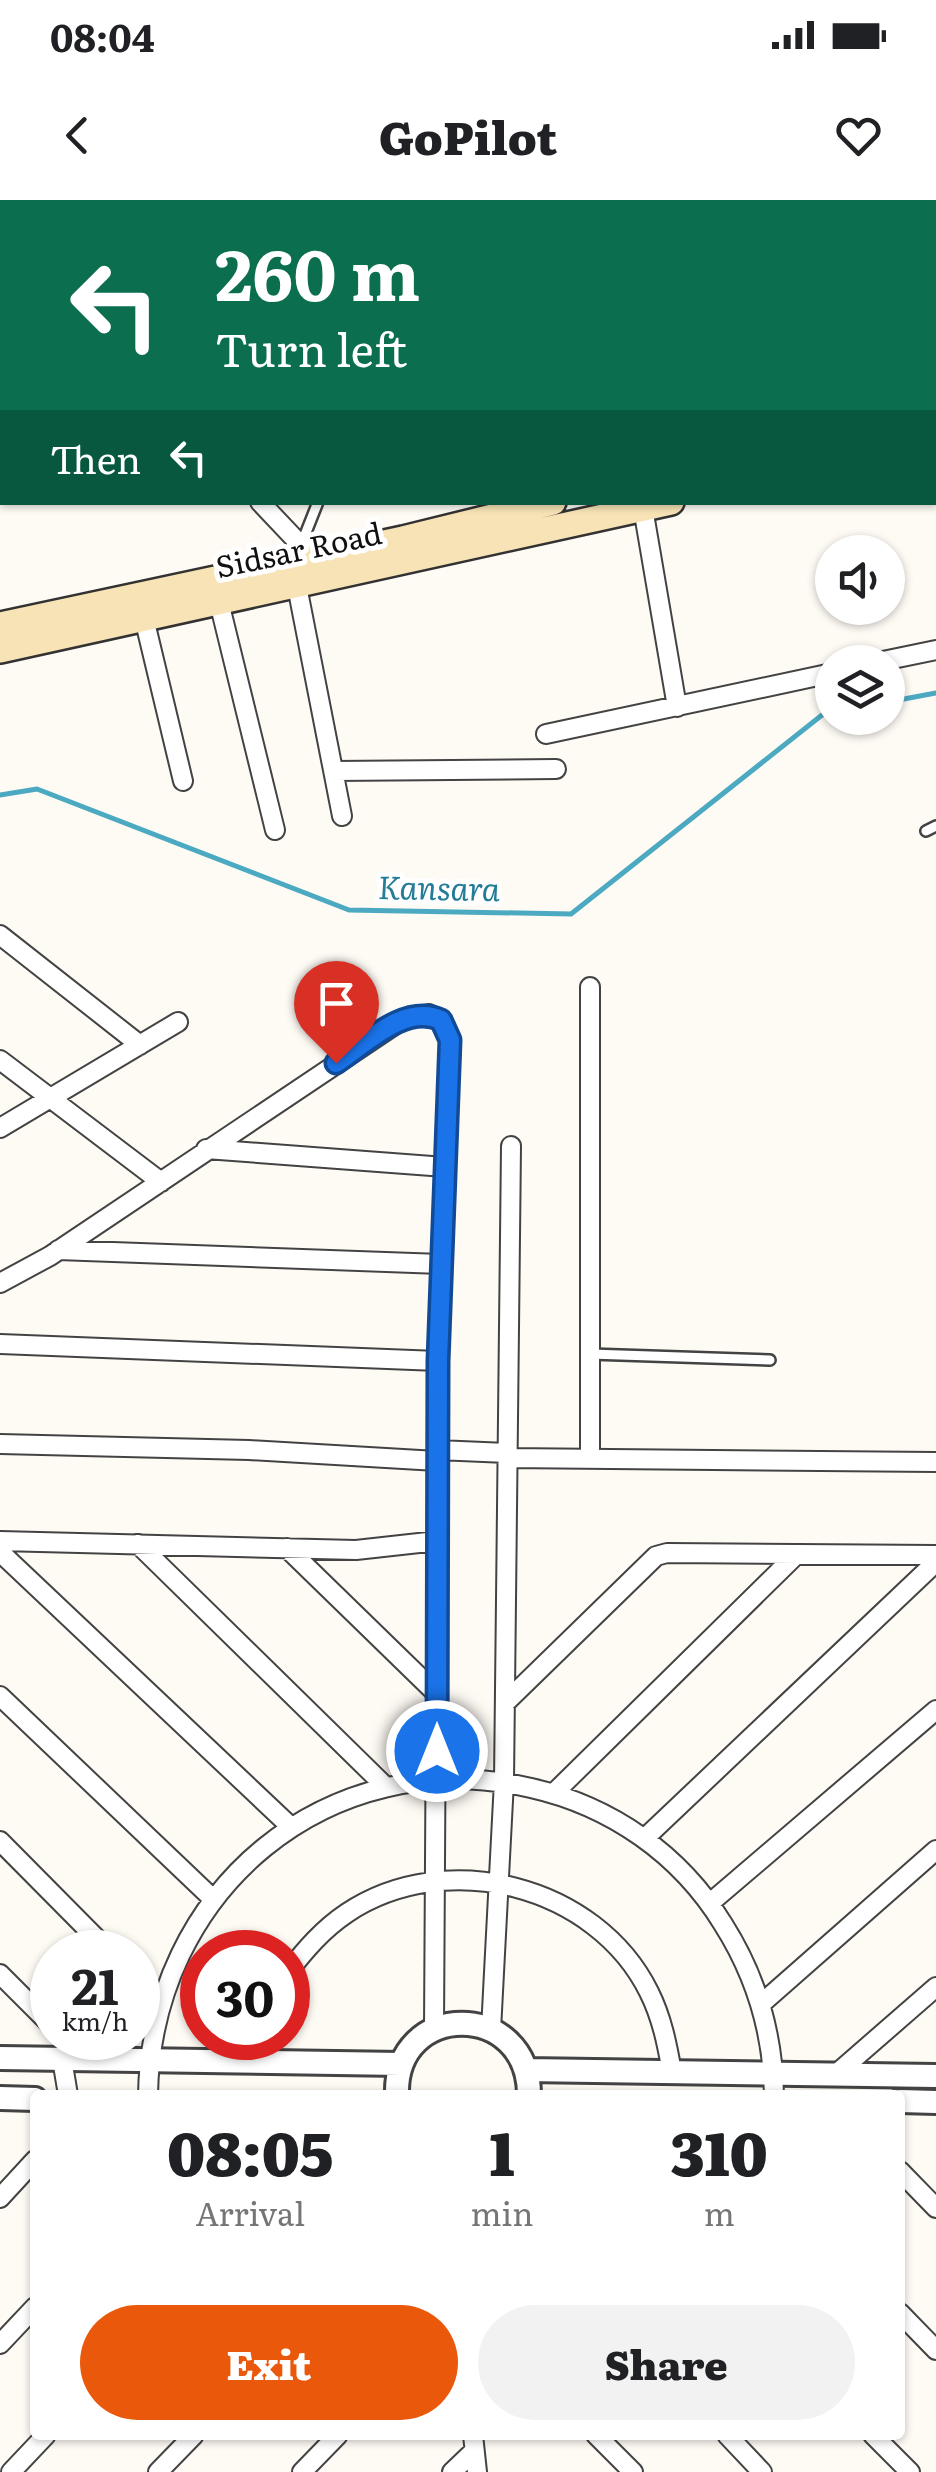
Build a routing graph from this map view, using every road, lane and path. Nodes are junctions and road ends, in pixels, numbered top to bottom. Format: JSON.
{"nodes":[{"id":1,"x":262,"y":505,"type":"edge"},
{"id":2,"x":317,"y":505,"type":"edge"},
{"id":3,"x":528,"y":505,"type":"edge"},
{"id":4,"x":503,"y":508,"type":"edge"},
{"id":5,"x":633,"y":508,"type":"edge"},
{"id":6,"x":300,"y":563,"type":"junction"},
{"id":7,"x":218,"y":602,"type":"junction"},
{"id":8,"x":144,"y":618,"type":"junction"},
{"id":9,"x":0,"y":625,"type":"edge"},
{"id":10,"x":0,"y":650,"type":"edge"},
{"id":11,"x":936,"y":650,"type":"edge"},
{"id":12,"x":905,"y":656,"type":"edge"},
{"id":13,"x":815,"y":676,"type":"edge"},
{"id":14,"x":677,"y":706,"type":"junction"},
{"id":15,"x":546,"y":734,"type":"dead end"},
{"id":16,"x":556,"y":769,"type":"dead end"},
{"id":17,"x":334,"y":771,"type":"junction"},
{"id":18,"x":183,"y":780,"type":"dead end"},
{"id":19,"x":342,"y":816,"type":"dead end"},
{"id":20,"x":275,"y":830,"type":"dead end"},
{"id":21,"x":0,"y":935,"type":"edge"},
{"id":22,"x":590,"y":986,"type":"dead end"},
{"id":23,"x":178,"y":1022,"type":"dead end"},
{"id":24,"x":140,"y":1045,"type":"junction"},
{"id":25,"x":0,"y":1060,"type":"edge"},
{"id":26,"x":50,"y":1098,"type":"junction"},
{"id":27,"x":0,"y":1128,"type":"edge"},
{"id":28,"x":511,"y":1146,"type":"dead end"},
{"id":29,"x":206,"y":1149,"type":"junction"},
{"id":30,"x":445,"y":1167,"type":"junction"},
{"id":31,"x":160,"y":1182,"type":"junction"},
{"id":32,"x":58,"y":1250,"type":"junction"},
{"id":33,"x":441,"y":1264,"type":"junction"},
{"id":34,"x":0,"y":1283,"type":"edge"},
{"id":35,"x":0,"y":1344,"type":"edge"},
{"id":36,"x":590,"y":1354,"type":"junction"},
{"id":37,"x":770,"y":1360,"type":"dead end"},
{"id":38,"x":438,"y":1361,"type":"junction"},
{"id":39,"x":0,"y":1444,"type":"edge"},
{"id":40,"x":438,"y":1456,"type":"junction"},
{"id":41,"x":508,"y":1456,"type":"junction"},
{"id":42,"x":590,"y":1459,"type":"junction"},
{"id":43,"x":936,"y":1462,"type":"edge"},
{"id":44,"x":0,"y":1541,"type":"edge"},
{"id":45,"x":438,"y":1542,"type":"junction"},
{"id":46,"x":138,"y":1544,"type":"junction"},
{"id":47,"x":287,"y":1548,"type":"junction"},
{"id":48,"x":0,"y":1552,"type":"edge"},
{"id":49,"x":797,"y":1554,"type":"junction"},
{"id":50,"x":936,"y":1559,"type":"edge"},
{"id":51,"x":437,"y":1694,"type":"junction"},
{"id":52,"x":0,"y":1696,"type":"edge"},
{"id":53,"x":506,"y":1702,"type":"junction"},
{"id":54,"x":936,"y":1710,"type":"edge"},
{"id":55,"x":437,"y":1779,"type":"junction"},
{"id":56,"x":504,"y":1782,"type":"junction"},
{"id":57,"x":386,"y":1787,"type":"junction"},
{"id":58,"x":554,"y":1793,"type":"junction"},
{"id":59,"x":291,"y":1827,"type":"junction"},
{"id":60,"x":645,"y":1838,"type":"junction"},
{"id":61,"x":0,"y":1840,"type":"edge"},
{"id":62,"x":936,"y":1850,"type":"edge"},
{"id":63,"x":436,"y":1880,"type":"junction"},
{"id":64,"x":498,"y":1882,"type":"junction"},
{"id":65,"x":212,"y":1899,"type":"junction"},
{"id":66,"x":710,"y":1903,"type":"junction"},
{"id":67,"x":88,"y":1930,"type":"edge"},
{"id":68,"x":310,"y":1943,"type":"edge"},
{"id":69,"x":0,"y":1974,"type":"edge"},
{"id":70,"x":936,"y":1987,"type":"edge"},
{"id":71,"x":160,"y":2003,"type":"edge"},
{"id":72,"x":30,"y":2004,"type":"edge"},
{"id":73,"x":762,"y":2004,"type":"junction"},
{"id":74,"x":434,"y":2029,"type":"junction"},
{"id":75,"x":491,"y":2030,"type":"junction"},
{"id":76,"x":30,"y":2053,"type":"edge"},
{"id":77,"x":0,"y":2058,"type":"edge"},
{"id":78,"x":65,"y":2060,"type":"edge"},
{"id":79,"x":149,"y":2060,"type":"joint"},
{"id":80,"x":252,"y":2061,"type":"joint"},
{"id":81,"x":401,"y":2064,"type":"junction"},
{"id":82,"x":526,"y":2070,"type":"junction"},
{"id":83,"x":672,"y":2072,"type":"junction"},
{"id":84,"x":835,"y":2075,"type":"junction"},
{"id":85,"x":936,"y":2076,"type":"edge"},
{"id":86,"x":774,"y":2084,"type":"edge"},
{"id":87,"x":68,"y":2090,"type":"edge"},
{"id":88,"x":148,"y":2090,"type":"edge"},
{"id":89,"x":398,"y":2090,"type":"edge"},
{"id":90,"x":528,"y":2090,"type":"edge"},
{"id":91,"x":0,"y":2098,"type":"edge"},
{"id":92,"x":30,"y":2099,"type":"edge"},
{"id":93,"x":905,"y":2101,"type":"edge"},
{"id":94,"x":936,"y":2102,"type":"edge"},
{"id":95,"x":30,"y":2165,"type":"edge"},
{"id":96,"x":905,"y":2176,"type":"edge"},
{"id":97,"x":0,"y":2198,"type":"edge"},
{"id":98,"x":936,"y":2208,"type":"edge"},
{"id":99,"x":30,"y":2312,"type":"edge"},
{"id":100,"x":905,"y":2318,"type":"edge"},
{"id":101,"x":0,"y":2344,"type":"edge"},
{"id":102,"x":936,"y":2350,"type":"edge"},
{"id":103,"x":41,"y":2440,"type":"edge"},
{"id":104,"x":189,"y":2440,"type":"edge"},
{"id":105,"x":333,"y":2440,"type":"edge"},
{"id":106,"x":601,"y":2440,"type":"edge"},
{"id":107,"x":732,"y":2440,"type":"edge"},
{"id":108,"x":879,"y":2440,"type":"edge"},
{"id":109,"x":473,"y":2443,"type":"edge"},
{"id":110,"x":12,"y":2472,"type":"edge"},
{"id":111,"x":158,"y":2472,"type":"edge"},
{"id":112,"x":302,"y":2472,"type":"edge"},
{"id":113,"x":452,"y":2472,"type":"edge"},
{"id":114,"x":477,"y":2472,"type":"edge"},
{"id":115,"x":633,"y":2472,"type":"edge"},
{"id":116,"x":762,"y":2472,"type":"edge"},
{"id":117,"x":910,"y":2472,"type":"edge"}],
"edges":[{"from":1,"to":6,"type":"street"},
{"from":2,"to":6,"type":"lane"},
{"from":3,"to":4,"type":"main road","name":"Sidsar Road"},
{"from":4,"to":6,"type":"main road","name":"Sidsar Road"},
{"from":5,"to":6,"type":"main road","name":"Sidsar Road"},
{"from":5,"to":14,"type":"street"},
{"from":6,"to":7,"type":"main road","name":"Sidsar Road"},
{"from":6,"to":9,"type":"main road","name":"Sidsar Road"},
{"from":6,"to":17,"type":"street"},
{"from":7,"to":8,"type":"main road","name":"Sidsar Road"},
{"from":7,"to":20,"type":"street"},
{"from":8,"to":10,"type":"main road","name":"Sidsar Road"},
{"from":8,"to":18,"type":"street"},
{"from":11,"to":12,"type":"street"},
{"from":13,"to":14,"type":"street"},
{"from":14,"to":15,"type":"street"},
{"from":16,"to":17,"type":"street"},
{"from":17,"to":19,"type":"street"},
{"from":21,"to":24,"type":"street"},
{"from":22,"to":36,"type":"street"},
{"from":23,"to":24,"type":"street"},
{"from":24,"to":26,"type":"street"},
{"from":25,"to":26,"type":"street"},
{"from":26,"to":27,"type":"street"},
{"from":26,"to":31,"type":"street"},
{"from":28,"to":41,"type":"street"},
{"from":29,"to":30,"type":"street"},
{"from":29,"to":30,"type":"street"},
{"from":29,"to":31,"type":"street"},
{"from":30,"to":33,"type":"street"},
{"from":31,"to":32,"type":"street"},
{"from":32,"to":33,"type":"street"},
{"from":32,"to":34,"type":"street"},
{"from":33,"to":38,"type":"street"},
{"from":35,"to":38,"type":"street"},
{"from":36,"to":37,"type":"lane"},
{"from":36,"to":42,"type":"street"},
{"from":38,"to":40,"type":"street"},
{"from":39,"to":40,"type":"street"},
{"from":40,"to":41,"type":"street"},
{"from":40,"to":45,"type":"street"},
{"from":41,"to":42,"type":"street"},
{"from":41,"to":53,"type":"street"},
{"from":42,"to":43,"type":"street"},
{"from":44,"to":46,"type":"street"},
{"from":45,"to":47,"type":"street"},
{"from":45,"to":51,"type":"street"},
{"from":46,"to":47,"type":"street"},
{"from":46,"to":57,"type":"street"},
{"from":47,"to":51,"type":"street"},
{"from":48,"to":59,"type":"street"},
{"from":49,"to":50,"type":"street"},
{"from":49,"to":53,"type":"street"},
{"from":49,"to":58,"type":"street"},
{"from":50,"to":60,"type":"street"},
{"from":51,"to":55,"type":"street"},
{"from":52,"to":65,"type":"street"},
{"from":53,"to":56,"type":"street"},
{"from":54,"to":66,"type":"street"},
{"from":55,"to":56,"type":"street"},
{"from":55,"to":57,"type":"street"},
{"from":55,"to":63,"type":"street"},
{"from":56,"to":58,"type":"street"},
{"from":56,"to":64,"type":"street"},
{"from":57,"to":59,"type":"street"},
{"from":58,"to":60,"type":"street"},
{"from":59,"to":65,"type":"street"},
{"from":60,"to":66,"type":"street"},
{"from":61,"to":67,"type":"street"},
{"from":62,"to":73,"type":"street"},
{"from":63,"to":64,"type":"street"},
{"from":63,"to":68,"type":"street"},
{"from":63,"to":74,"type":"street"},
{"from":64,"to":75,"type":"street"},
{"from":64,"to":83,"type":"street"},
{"from":65,"to":71,"type":"street"},
{"from":66,"to":73,"type":"street"},
{"from":69,"to":72,"type":"street"},
{"from":70,"to":84,"type":"street"},
{"from":73,"to":86,"type":"street"},
{"from":74,"to":75,"type":"street"},
{"from":74,"to":81,"type":"street"},
{"from":75,"to":82,"type":"street"},
{"from":76,"to":77,"type":"street"},
{"from":78,"to":87,"type":"street"},
{"from":79,"to":80,"type":"street"},
{"from":79,"to":88,"type":"street"},
{"from":80,"to":81,"type":"street"},
{"from":81,"to":89,"type":"street"},
{"from":82,"to":83,"type":"street"},
{"from":82,"to":90,"type":"street"},
{"from":83,"to":86,"type":"street"},
{"from":84,"to":85,"type":"street"},
{"from":84,"to":86,"type":"street"},
{"from":91,"to":92,"type":"street"},
{"from":93,"to":94,"type":"street"},
{"from":95,"to":97,"type":"street"},
{"from":96,"to":98,"type":"street"},
{"from":99,"to":101,"type":"street"},
{"from":100,"to":102,"type":"street"},
{"from":103,"to":110,"type":"street"},
{"from":104,"to":111,"type":"street"},
{"from":105,"to":112,"type":"street"},
{"from":106,"to":115,"type":"street"},
{"from":107,"to":116,"type":"street"},
{"from":108,"to":117,"type":"street"},
{"from":109,"to":113,"type":"street"},
{"from":109,"to":114,"type":"street"}]}
